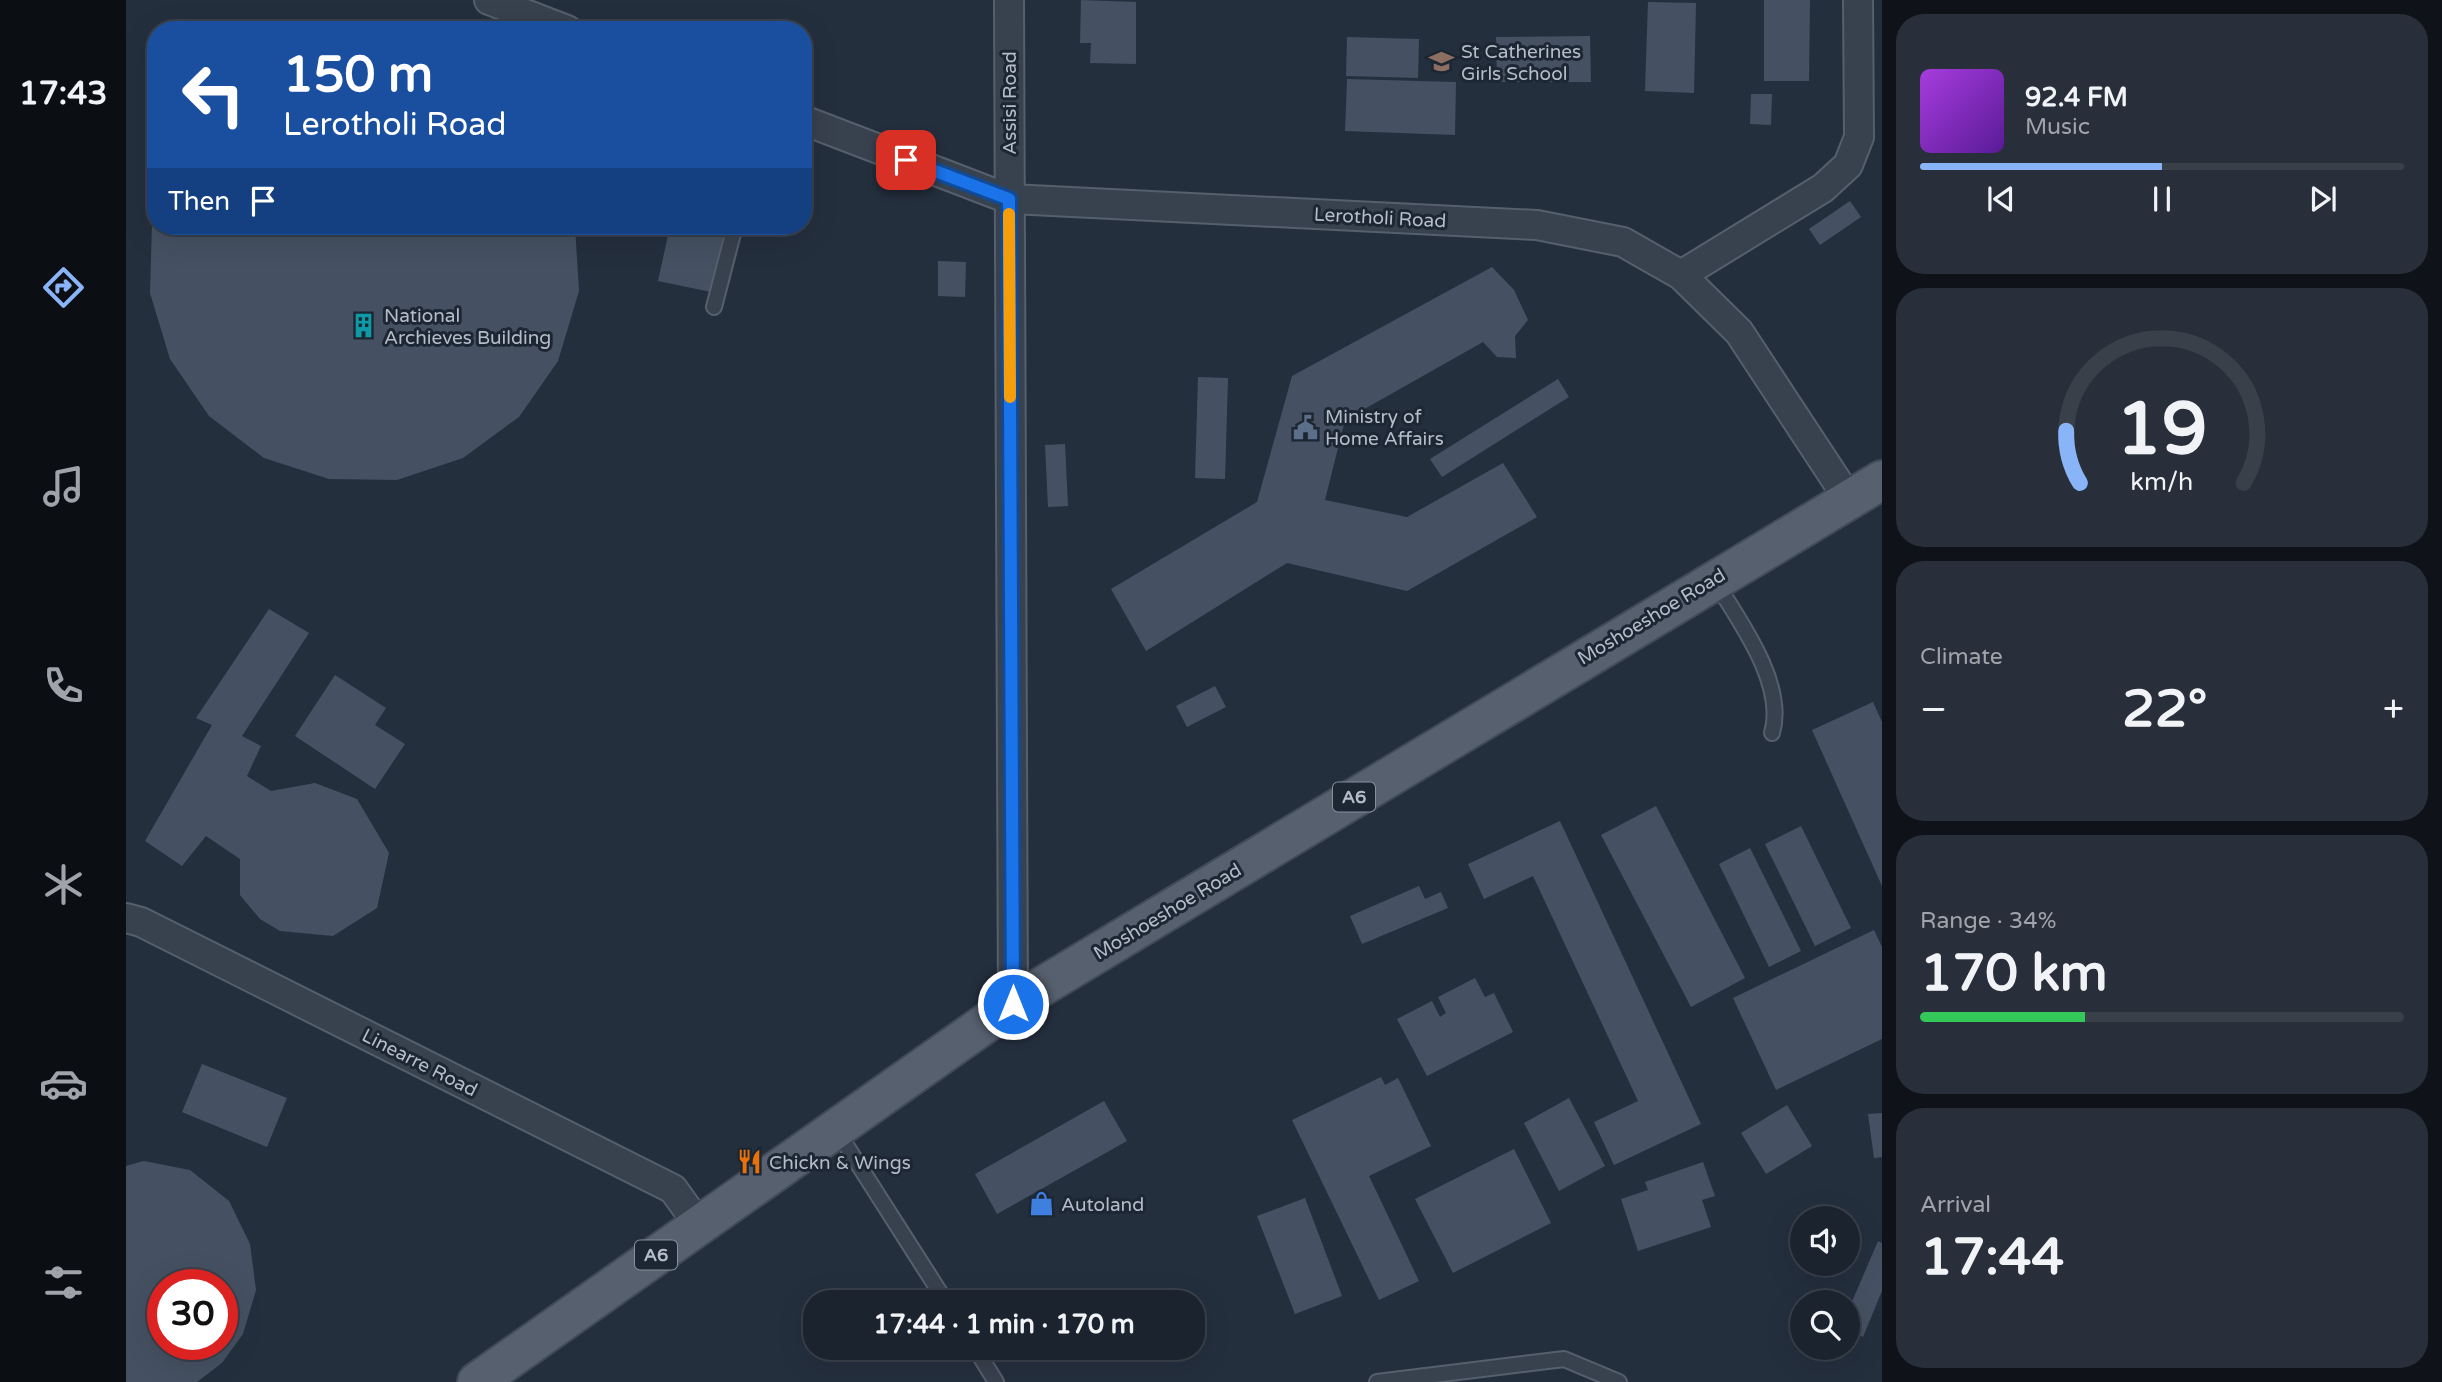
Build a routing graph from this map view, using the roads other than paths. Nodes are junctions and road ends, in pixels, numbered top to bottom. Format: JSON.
{"nodes":[{"id":1,"x":489,"y":0,"type":"edge"},
{"id":2,"x":1009,"y":0,"type":"edge"},
{"id":3,"x":1858,"y":0,"type":"edge"},
{"id":4,"x":543,"y":21,"type":"edge"},
{"id":5,"x":812,"y":123,"type":"edge"},
{"id":6,"x":1009,"y":199,"type":"junction"},
{"id":7,"x":733,"y":235,"type":"edge"},
{"id":8,"x":1681,"y":275,"type":"junction"},
{"id":9,"x":714,"y":307,"type":"dead end"},
{"id":10,"x":1882,"y":480,"type":"edge"},
{"id":11,"x":1848,"y":498,"type":"junction"},
{"id":12,"x":1713,"y":579,"type":"junction"},
{"id":13,"x":1772,"y":733,"type":"dead end"},
{"id":14,"x":126,"y":918,"type":"edge"},
{"id":15,"x":1013,"y":1004,"type":"junction"},
{"id":16,"x":836,"y":1130,"type":"junction"},
{"id":17,"x":699,"y":1225,"type":"junction"},
{"id":18,"x":938,"y":1290,"type":"edge"},
{"id":19,"x":982,"y":1360,"type":"edge"},
{"id":20,"x":477,"y":1382,"type":"edge"},
{"id":21,"x":996,"y":1382,"type":"edge"},
{"id":22,"x":1377,"y":1382,"type":"edge"},
{"id":23,"x":1619,"y":1382,"type":"edge"}],
"edges":[{"from":1,"to":4,"type":"street"},
{"from":2,"to":6,"type":"street","name":"Assisi Road"},
{"from":3,"to":8,"type":"street"},
{"from":5,"to":6,"type":"street","name":"Lerotholi Road"},
{"from":6,"to":8,"type":"street","name":"Lerotholi Road"},
{"from":6,"to":15,"type":"street","name":"Assisi Road"},
{"from":7,"to":9,"type":"lane"},
{"from":8,"to":11,"type":"street","name":"Lerotholi Road"},
{"from":10,"to":11,"type":"main road","name":"Moshoeshoe Road","number":"A6"},
{"from":11,"to":12,"type":"main road","name":"Moshoeshoe Road","number":"A6"},
{"from":12,"to":13,"type":"lane"},
{"from":12,"to":15,"type":"main road","name":"Moshoeshoe Road","number":"A6"},
{"from":14,"to":17,"type":"street","name":"Linearre Road"},
{"from":15,"to":16,"type":"main road","name":"Moshoeshoe Road","number":"A6"},
{"from":16,"to":17,"type":"main road","name":"Moshoeshoe Road","number":"A6"},
{"from":16,"to":18,"type":"lane"},
{"from":17,"to":20,"type":"main road","name":"Moshoeshoe Road","number":"A6"},
{"from":19,"to":21,"type":"lane"},
{"from":22,"to":23,"type":"lane"}]}
